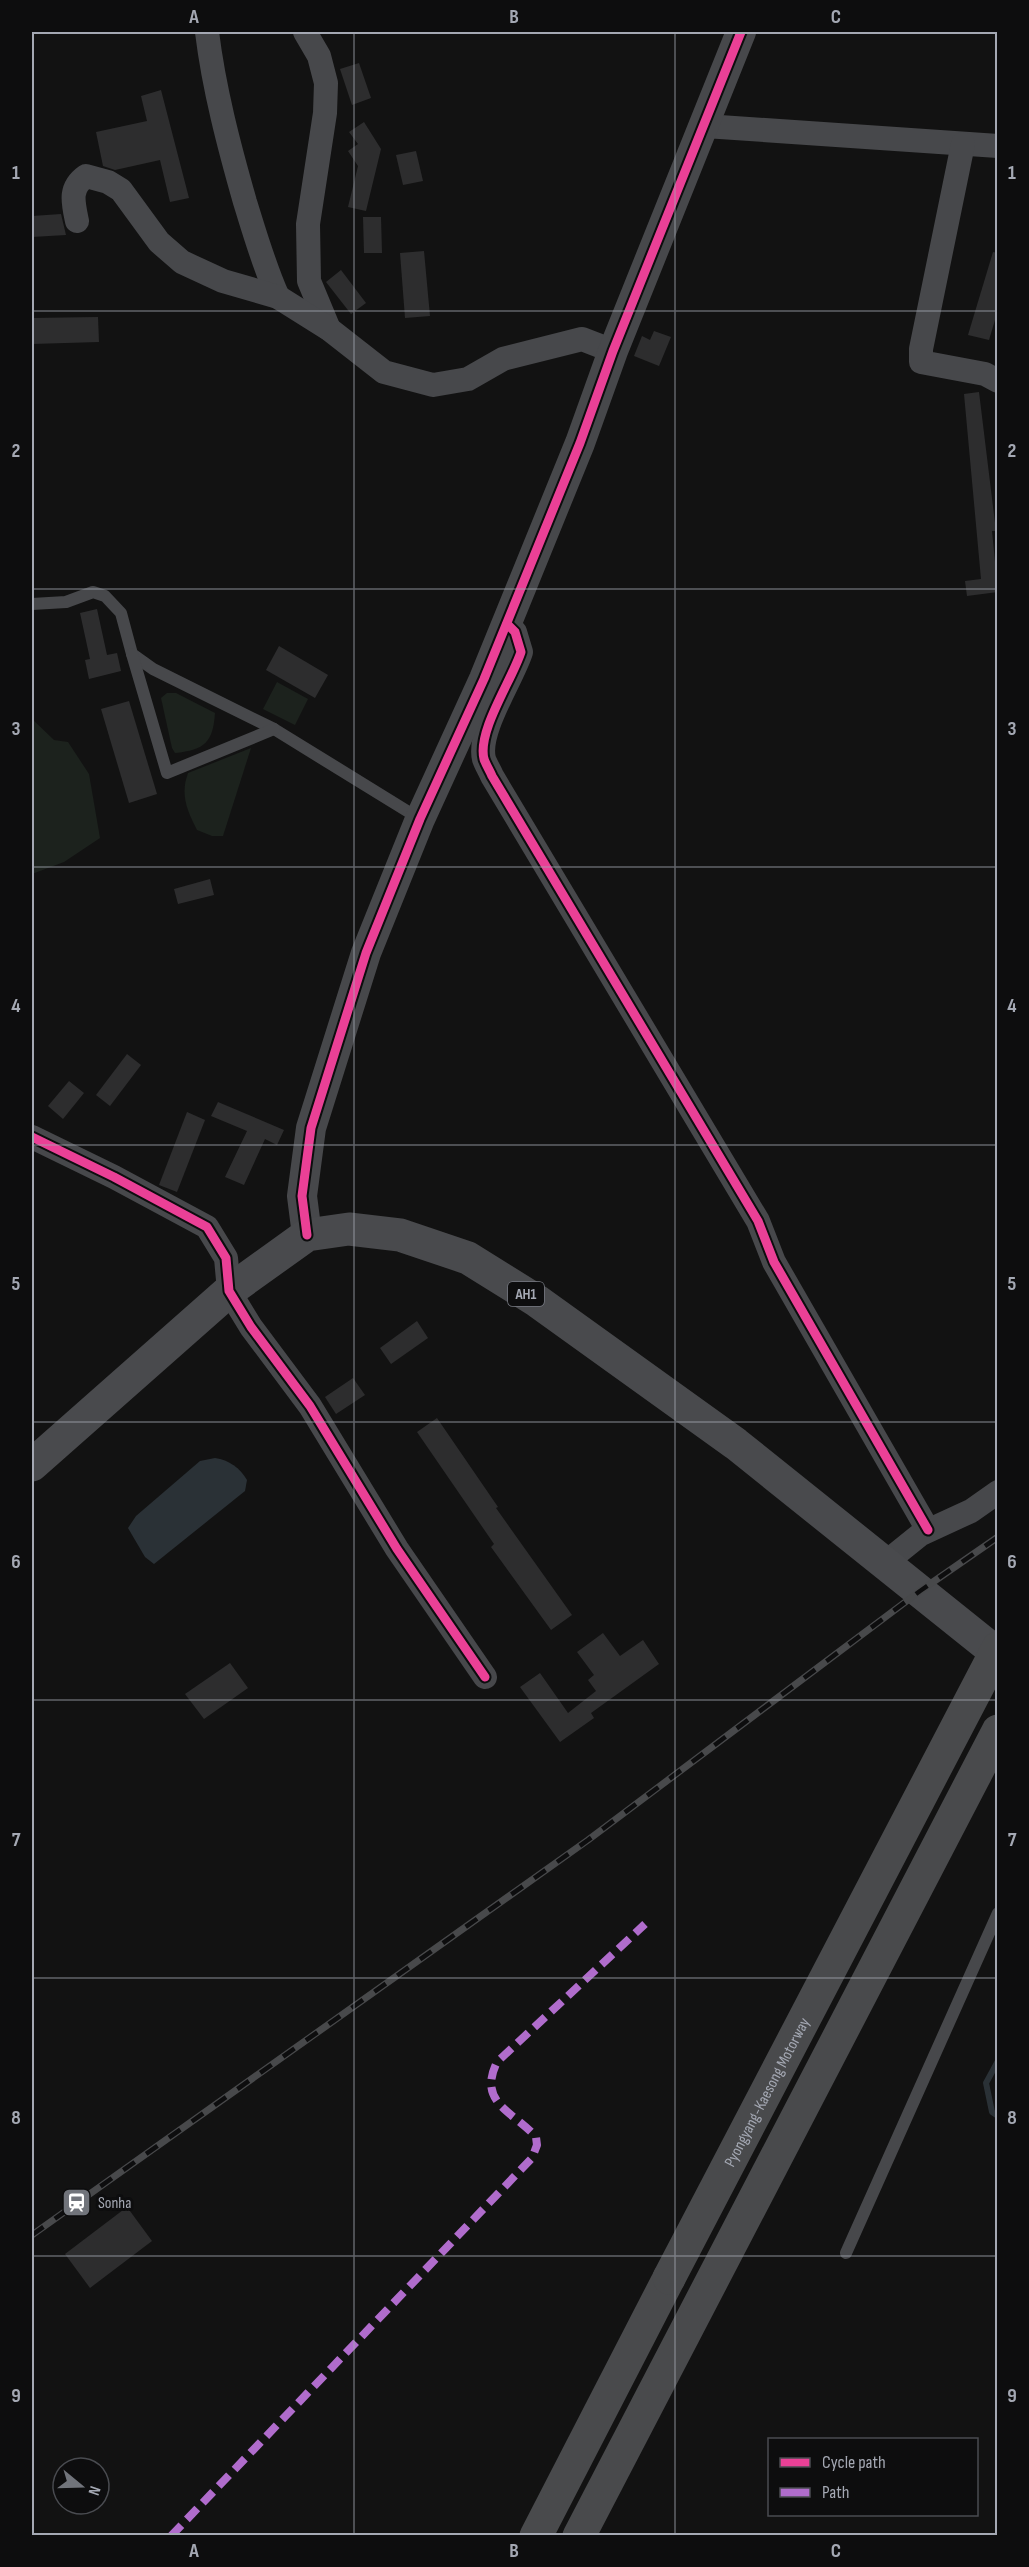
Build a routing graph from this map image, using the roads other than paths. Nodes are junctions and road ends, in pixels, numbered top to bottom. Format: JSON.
{"nodes":[{"id":1,"x":207,"y":32,"type":"edge"},
{"id":2,"x":305,"y":32,"type":"edge"},
{"id":3,"x":741,"y":32,"type":"edge"},
{"id":4,"x":705,"y":126,"type":"junction"},
{"id":5,"x":963,"y":144,"type":"junction"},
{"id":6,"x":998,"y":146,"type":"edge"},
{"id":7,"x":77,"y":221,"type":"dead end"},
{"id":8,"x":278,"y":297,"type":"junction"},
{"id":9,"x":329,"y":329,"type":"junction"},
{"id":10,"x":613,"y":351,"type":"junction"},
{"id":11,"x":998,"y":381,"type":"edge"},
{"id":12,"x":32,"y":604,"type":"edge"},
{"id":13,"x":507,"y":624,"type":"junction"},
{"id":14,"x":132,"y":654,"type":"junction"},
{"id":15,"x":274,"y":729,"type":"junction"},
{"id":16,"x":420,"y":819,"type":"junction"},
{"id":17,"x":32,"y":1137,"type":"edge"},
{"id":18,"x":307,"y":1235,"type":"junction"},
{"id":19,"x":229,"y":1291,"type":"junction"},
{"id":20,"x":32,"y":1465,"type":"edge"},
{"id":21,"x":998,"y":1492,"type":"edge"},
{"id":22,"x":928,"y":1530,"type":"junction"},
{"id":23,"x":885,"y":1563,"type":"junction"},
{"id":24,"x":998,"y":1648,"type":"edge"},
{"id":25,"x":998,"y":1654,"type":"edge"},
{"id":26,"x":485,"y":1677,"type":"dead end"},
{"id":27,"x":998,"y":1731,"type":"edge"},
{"id":28,"x":998,"y":1913,"type":"edge"},
{"id":29,"x":846,"y":2253,"type":"dead end"},
{"id":30,"x":536,"y":2535,"type":"edge"},
{"id":31,"x":579,"y":2535,"type":"edge"}],
"edges":[{"from":1,"to":8,"type":"street"},
{"from":2,"to":9,"type":"street"},
{"from":3,"to":4,"type":"street"},
{"from":4,"to":5,"type":"street"},
{"from":4,"to":10,"type":"street"},
{"from":5,"to":6,"type":"street"},
{"from":5,"to":11,"type":"street"},
{"from":7,"to":8,"type":"street"},
{"from":8,"to":9,"type":"street"},
{"from":9,"to":10,"type":"street"},
{"from":10,"to":13,"type":"street"},
{"from":12,"to":14,"type":"lane"},
{"from":13,"to":16,"type":"street"},
{"from":13,"to":22,"type":"street"},
{"from":14,"to":15,"type":"lane"},
{"from":14,"to":15,"type":"lane"},
{"from":15,"to":16,"type":"lane"},
{"from":16,"to":18,"type":"street"},
{"from":17,"to":19,"type":"street"},
{"from":18,"to":19,"type":"main road","number":"AH1"},
{"from":18,"to":23,"type":"main road","number":"AH1"},
{"from":19,"to":20,"type":"main road","number":"AH1"},
{"from":19,"to":26,"type":"street"},
{"from":21,"to":22,"type":"street"},
{"from":22,"to":23,"type":"street"},
{"from":23,"to":25,"type":"main road","number":"AH1"},
{"from":24,"to":30,"type":"highway","name":"Pyongyang-Kaesong Motorway","bridge":true},
{"from":27,"to":31,"type":"highway"},
{"from":28,"to":29,"type":"lane"}]}
